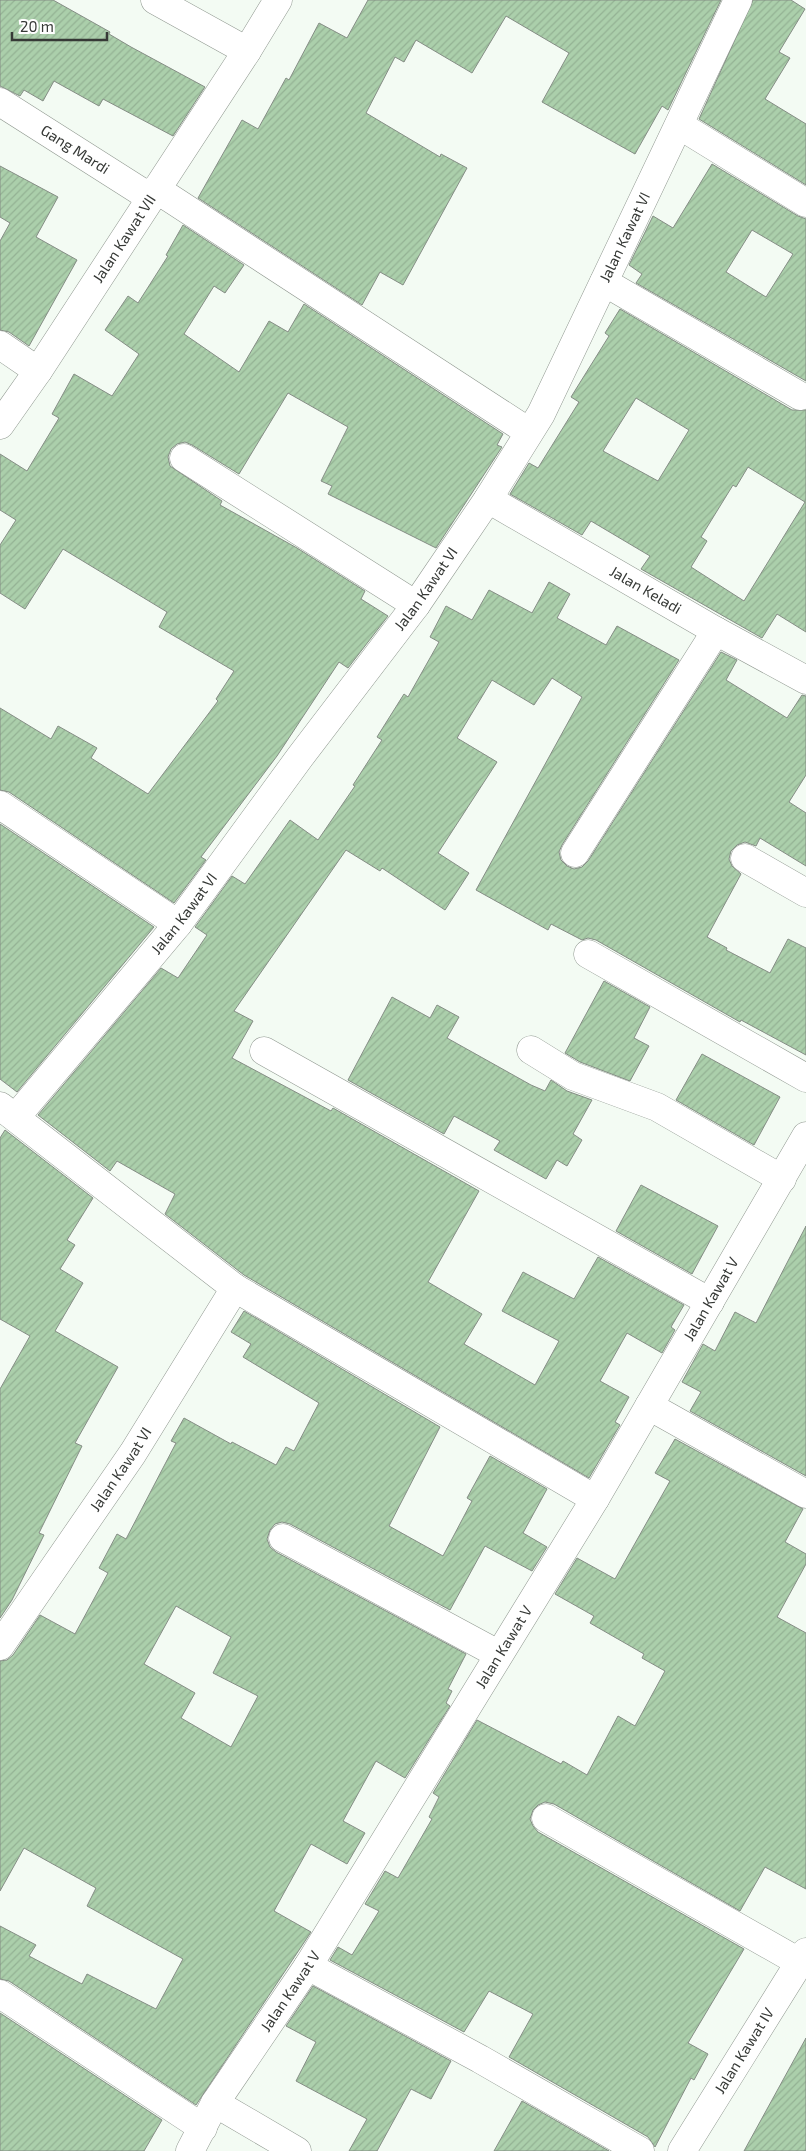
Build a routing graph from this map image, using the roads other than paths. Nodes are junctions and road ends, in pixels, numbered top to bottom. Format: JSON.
{"nodes":[{"id":1,"x":155,"y":0,"type":"edge"},
{"id":2,"x":738,"y":0,"type":"edge"},
{"id":3,"x":268,"y":3,"type":"edge"},
{"id":4,"x":247,"y":51,"type":"junction"},
{"id":5,"x":0,"y":102,"type":"edge"},
{"id":6,"x":679,"y":125,"type":"junction"},
{"id":7,"x":154,"y":193,"type":"junction"},
{"id":8,"x":806,"y":203,"type":"edge"},
{"id":9,"x":604,"y":282,"type":"junction"},
{"id":10,"x":0,"y":345,"type":"edge"},
{"id":11,"x":38,"y":371,"type":"junction"},
{"id":12,"x":800,"y":396,"type":"dead end"},
{"id":13,"x":0,"y":425,"type":"edge"},
{"id":14,"x":529,"y":432,"type":"junction"},
{"id":15,"x":184,"y":458,"type":"dead end"},
{"id":16,"x":488,"y":499,"type":"junction"},
{"id":17,"x":416,"y":605,"type":"junction"},
{"id":18,"x":716,"y":631,"type":"junction"},
{"id":19,"x":806,"y":680,"type":"edge"},
{"id":20,"x":0,"y":805,"type":"edge"},
{"id":21,"x":575,"y":853,"type":"dead end"},
{"id":22,"x":745,"y":858,"type":"dead end"},
{"id":23,"x":806,"y":893,"type":"edge"},
{"id":24,"x":178,"y":924,"type":"junction"},
{"id":25,"x":588,"y":954,"type":"dead end"},
{"id":26,"x":531,"y":1050,"type":"dead end"},
{"id":27,"x":264,"y":1051,"type":"dead end"},
{"id":28,"x":806,"y":1078,"type":"edge"},
{"id":29,"x":8,"y":1112,"type":"edge"},
{"id":30,"x":806,"y":1136,"type":"edge"},
{"id":31,"x":782,"y":1179,"type":"junction"},
{"id":32,"x":235,"y":1288,"type":"junction"},
{"id":33,"x":710,"y":1302,"type":"junction"},
{"id":34,"x":650,"y":1406,"type":"junction"},
{"id":35,"x":806,"y":1494,"type":"edge"},
{"id":36,"x":595,"y":1499,"type":"junction"},
{"id":37,"x":283,"y":1538,"type":"dead end"},
{"id":38,"x":0,"y":1646,"type":"edge"},
{"id":39,"x":498,"y":1654,"type":"junction"},
{"id":40,"x":546,"y":1818,"type":"dead end"},
{"id":41,"x":803,"y":1957,"type":"edge"},
{"id":42,"x":308,"y":1966,"type":"junction"},
{"id":43,"x":0,"y":1994,"type":"edge"},
{"id":44,"x":215,"y":2103,"type":"junction"},
{"id":45,"x":203,"y":2128,"type":"junction"},
{"id":46,"x":190,"y":2151,"type":"edge"},
{"id":47,"x":297,"y":2151,"type":"edge"},
{"id":48,"x":640,"y":2151,"type":"edge"},
{"id":49,"x":682,"y":2151,"type":"edge"}],
"edges":[{"from":1,"to":4,"type":"street"},
{"from":2,"to":6,"type":"street","name":"Jalan Kawat VI"},
{"from":3,"to":4,"type":"street","name":"Jalan Kawat VII"},
{"from":4,"to":7,"type":"street","name":"Jalan Kawat VII"},
{"from":5,"to":7,"type":"street","name":"Gang Mardi"},
{"from":6,"to":8,"type":"street"},
{"from":6,"to":9,"type":"street","name":"Jalan Kawat VI"},
{"from":7,"to":11,"type":"street","name":"Jalan Kawat VII"},
{"from":7,"to":14,"type":"street","name":"Gang Mardi"},
{"from":9,"to":12,"type":"street"},
{"from":9,"to":14,"type":"street","name":"Jalan Kawat VI"},
{"from":10,"to":11,"type":"street"},
{"from":11,"to":13,"type":"street","name":"Jalan Kawat VII"},
{"from":14,"to":16,"type":"street","name":"Jalan Kawat VI"},
{"from":15,"to":17,"type":"street"},
{"from":16,"to":17,"type":"street","name":"Jalan Kawat VI"},
{"from":16,"to":18,"type":"street","name":"Jalan Keladi"},
{"from":17,"to":24,"type":"street","name":"Jalan Kawat VI"},
{"from":18,"to":19,"type":"street","name":"Jalan Keladi"},
{"from":18,"to":21,"type":"street"},
{"from":20,"to":24,"type":"street"},
{"from":22,"to":23,"type":"street"},
{"from":24,"to":29,"type":"street","name":"Jalan Kawat VI"},
{"from":25,"to":28,"type":"street"},
{"from":26,"to":31,"type":"street"},
{"from":27,"to":33,"type":"street"},
{"from":29,"to":32,"type":"street"},
{"from":30,"to":31,"type":"street","name":"Jalan Kawat V"},
{"from":31,"to":33,"type":"street","name":"Jalan Kawat V"},
{"from":32,"to":36,"type":"street"},
{"from":32,"to":38,"type":"street","name":"Jalan Kawat VI"},
{"from":33,"to":34,"type":"street","name":"Jalan Kawat V"},
{"from":34,"to":35,"type":"street"},
{"from":34,"to":36,"type":"street","name":"Jalan Kawat V"},
{"from":36,"to":39,"type":"street","name":"Jalan Kawat V"},
{"from":37,"to":39,"type":"street"},
{"from":39,"to":42,"type":"street","name":"Jalan Kawat V"},
{"from":40,"to":41,"type":"street"},
{"from":41,"to":49,"type":"street","name":"Jalan Kawat IV"},
{"from":42,"to":44,"type":"street","name":"Jalan Kawat V"},
{"from":42,"to":48,"type":"street"},
{"from":43,"to":45,"type":"street"},
{"from":44,"to":45,"type":"street","name":"Jalan Kawat V"},
{"from":44,"to":47,"type":"street"},
{"from":45,"to":46,"type":"street","name":"Jalan Kawat V"}]}
